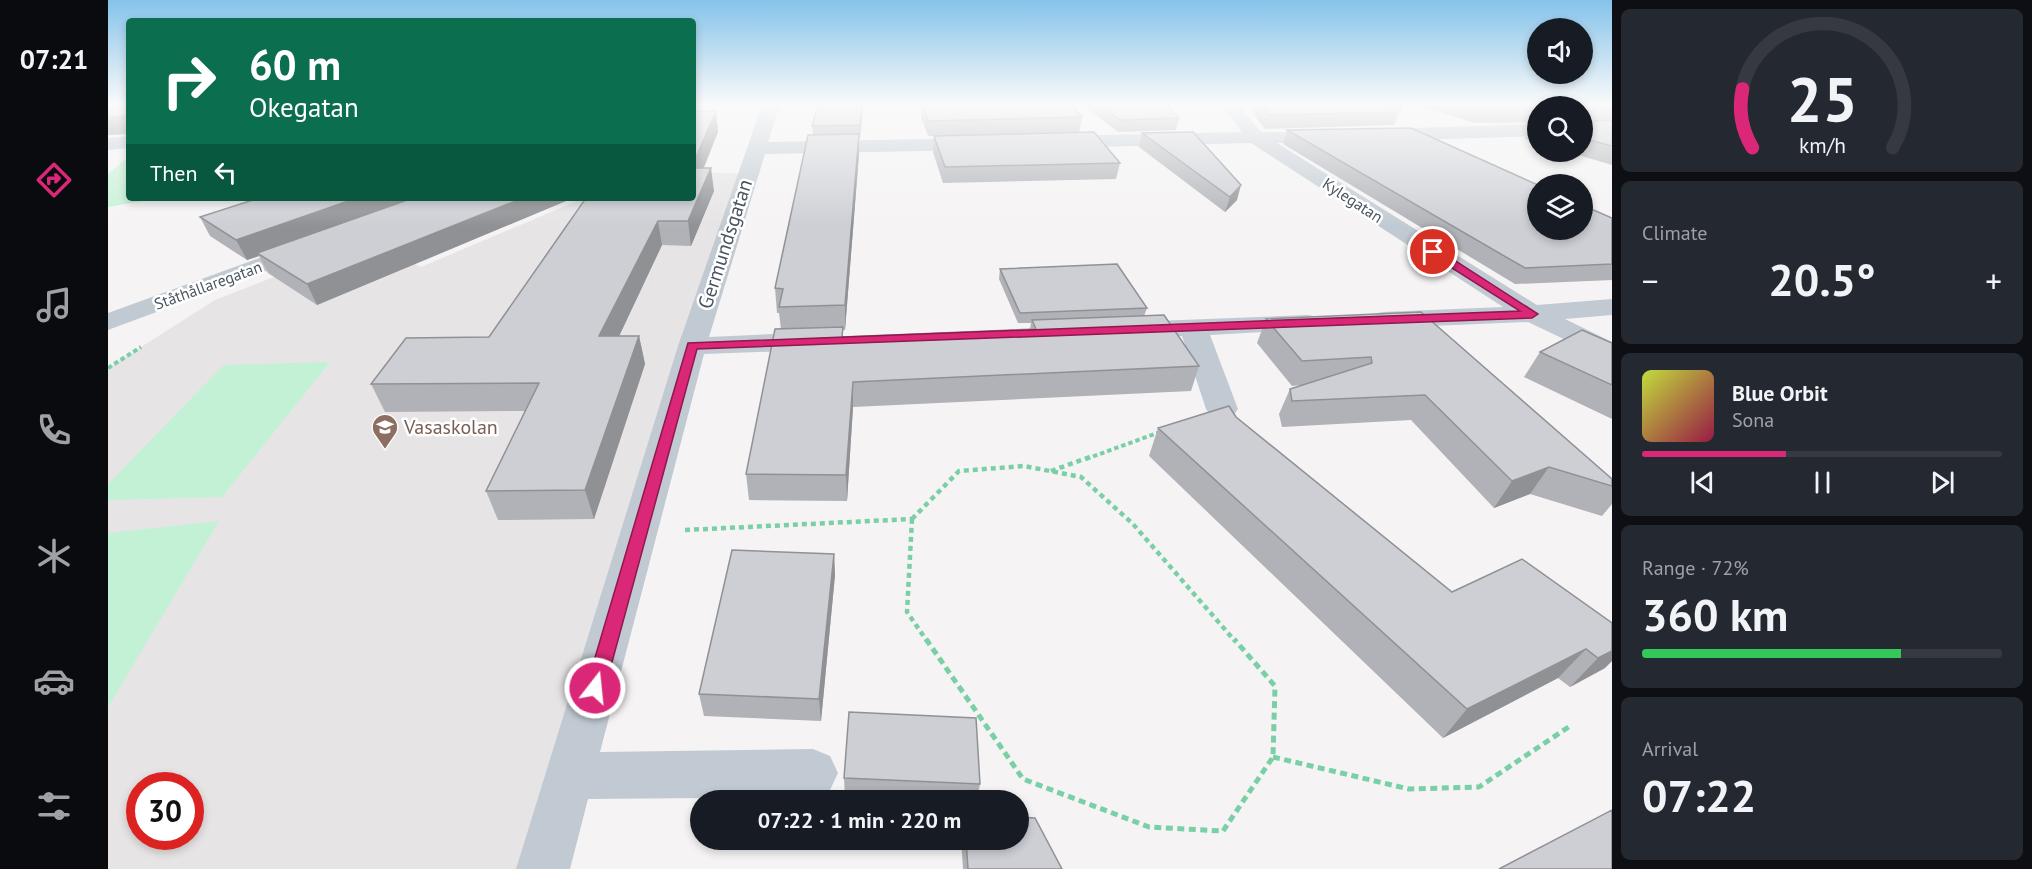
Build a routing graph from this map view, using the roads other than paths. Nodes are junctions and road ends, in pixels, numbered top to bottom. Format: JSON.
{"nodes":[{"id":1,"x":873,"y":146,"type":"edge"},
{"id":2,"x":1268,"y":146,"type":"edge"},
{"id":3,"x":757,"y":148,"type":"joint"},
{"id":4,"x":327,"y":240,"type":"edge"},
{"id":5,"x":1612,"y":307,"type":"edge"},
{"id":6,"x":1532,"y":314,"type":"junction"},
{"id":7,"x":108,"y":322,"type":"edge"},
{"id":8,"x":1193,"y":327,"type":"junction"},
{"id":9,"x":1097,"y":331,"type":"edge"},
{"id":10,"x":847,"y":340,"type":"edge"},
{"id":11,"x":692,"y":346,"type":"junction"},
{"id":12,"x":1612,"y":353,"type":"edge"},
{"id":13,"x":1222,"y":409,"type":"edge"},
{"id":14,"x":813,"y":773,"type":"dead end"},
{"id":15,"x":570,"y":776,"type":"junction"},
{"id":16,"x":543,"y":869,"type":"edge"}],
"edges":[{"from":1,"to":3,"type":"street"},
{"from":2,"to":6,"type":"street","name":"Kylegatan"},
{"from":3,"to":11,"type":"street","name":"Germundsgatan"},
{"from":4,"to":7,"type":"street","name":"Ståthållaregatan"},
{"from":5,"to":6,"type":"street"},
{"from":6,"to":8,"type":"street"},
{"from":6,"to":12,"type":"street","name":"Kylegatan"},
{"from":8,"to":9,"type":"street"},
{"from":8,"to":13,"type":"street"},
{"from":10,"to":11,"type":"street"},
{"from":11,"to":15,"type":"street","name":"Germundsgatan"},
{"from":14,"to":15,"type":"street"},
{"from":15,"to":16,"type":"street","name":"Germundsgatan"}]}
